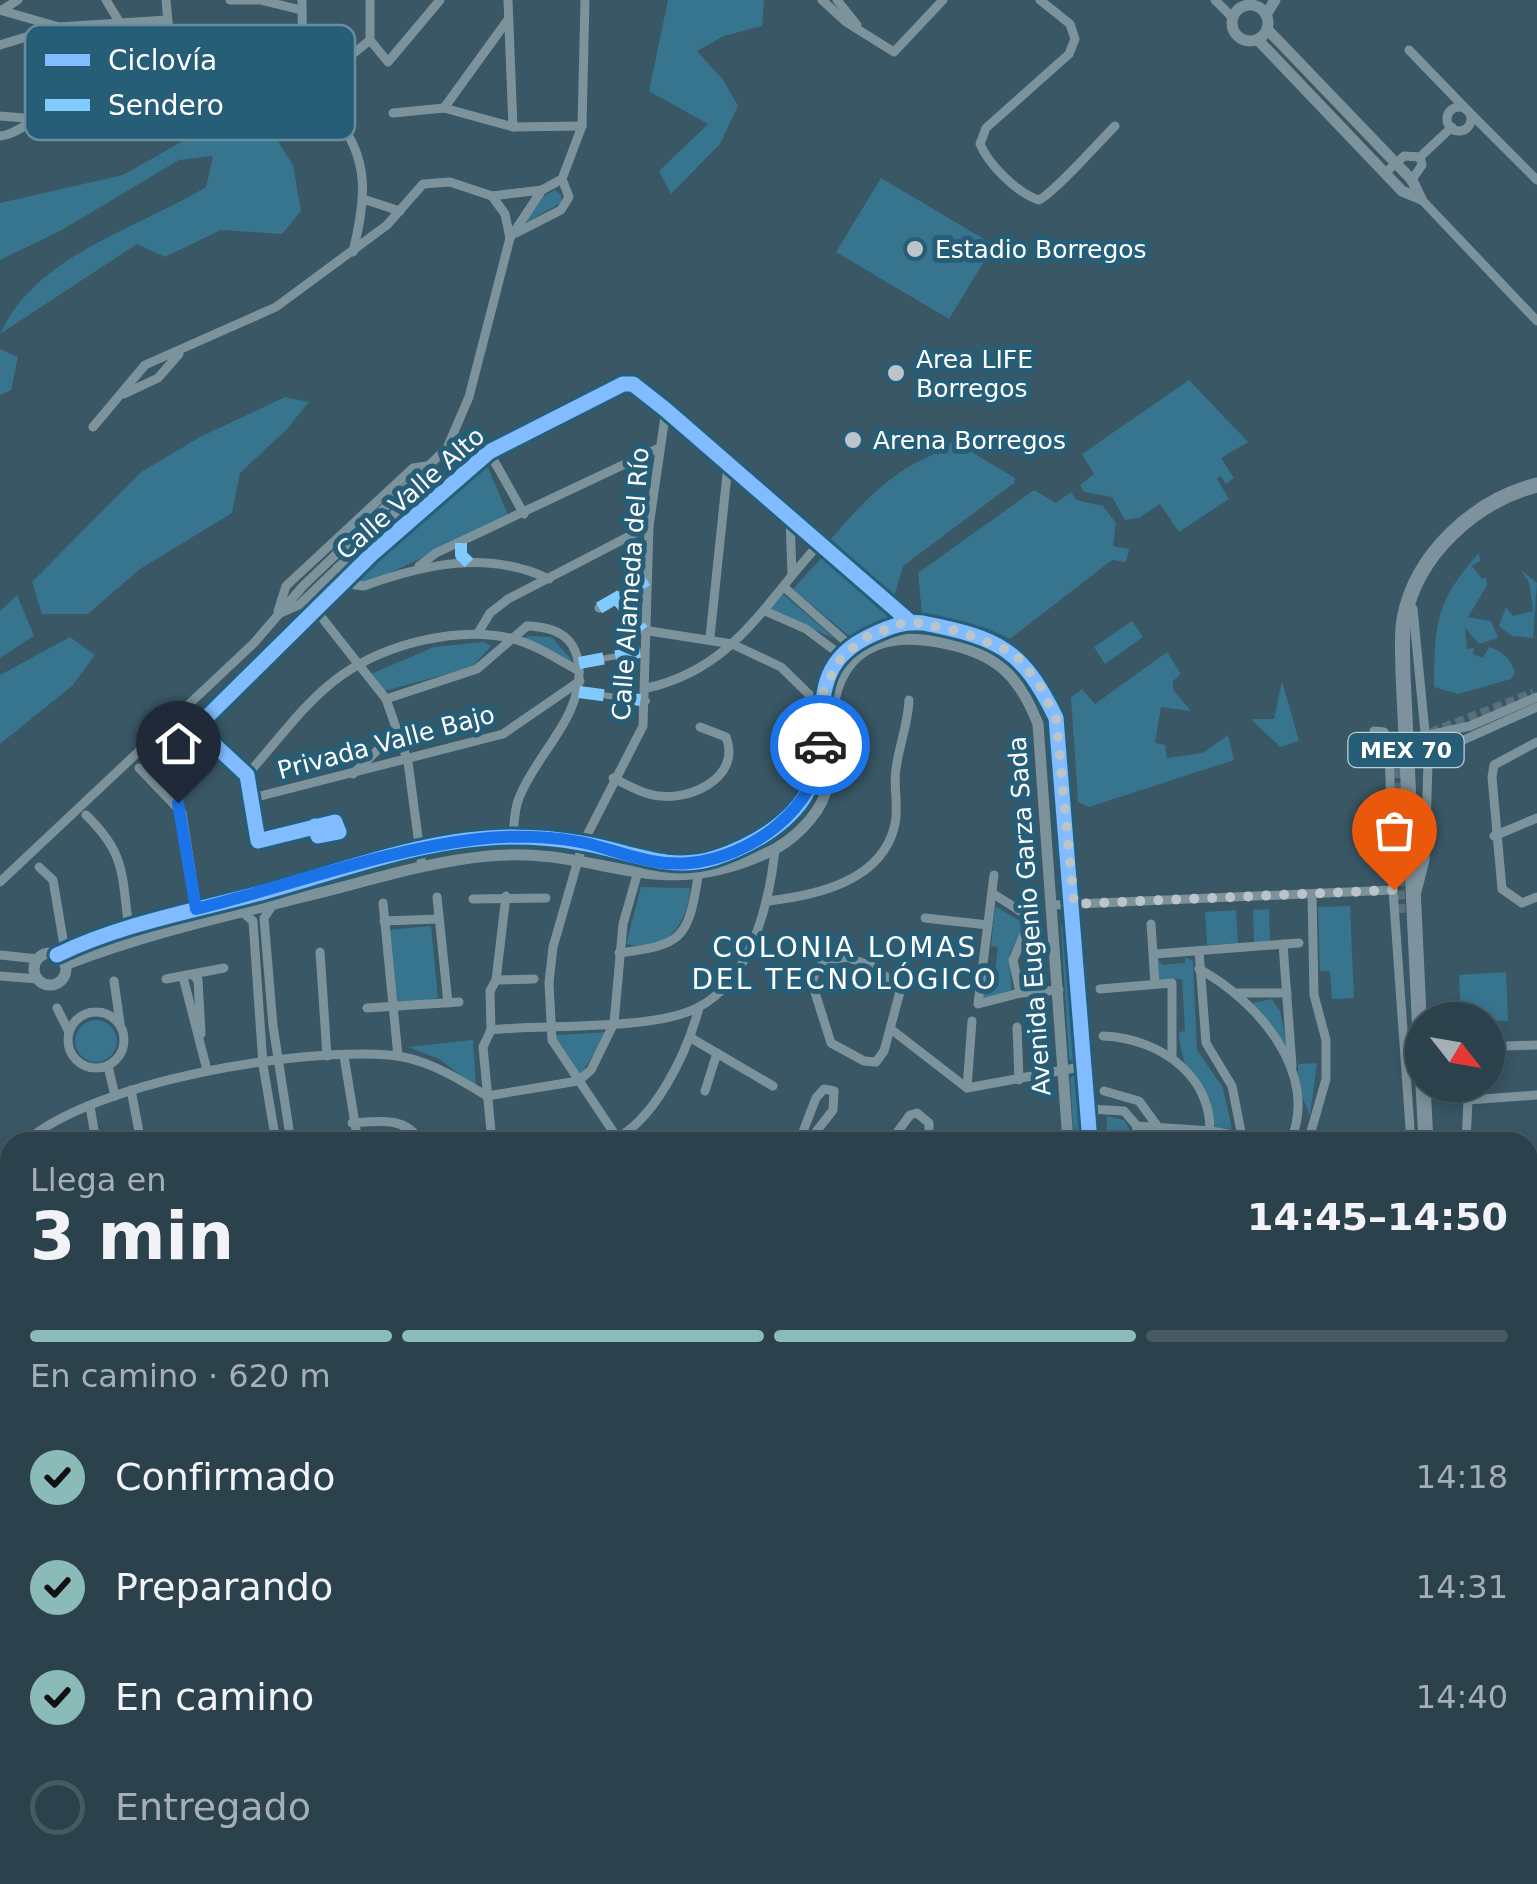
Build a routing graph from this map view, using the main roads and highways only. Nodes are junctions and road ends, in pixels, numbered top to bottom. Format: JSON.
{"nodes":[{"id":1,"x":1537,"y":485,"type":"edge"},
{"id":2,"x":1415,"y":1002,"type":"edge"},
{"id":3,"x":1424,"y":1102,"type":"edge"},
{"id":4,"x":1426,"y":1132,"type":"edge"}],
"edges":[{"from":1,"to":2,"type":"highway","number":"MEX 70"},
{"from":3,"to":4,"type":"highway","number":"MEX 70"}]}
